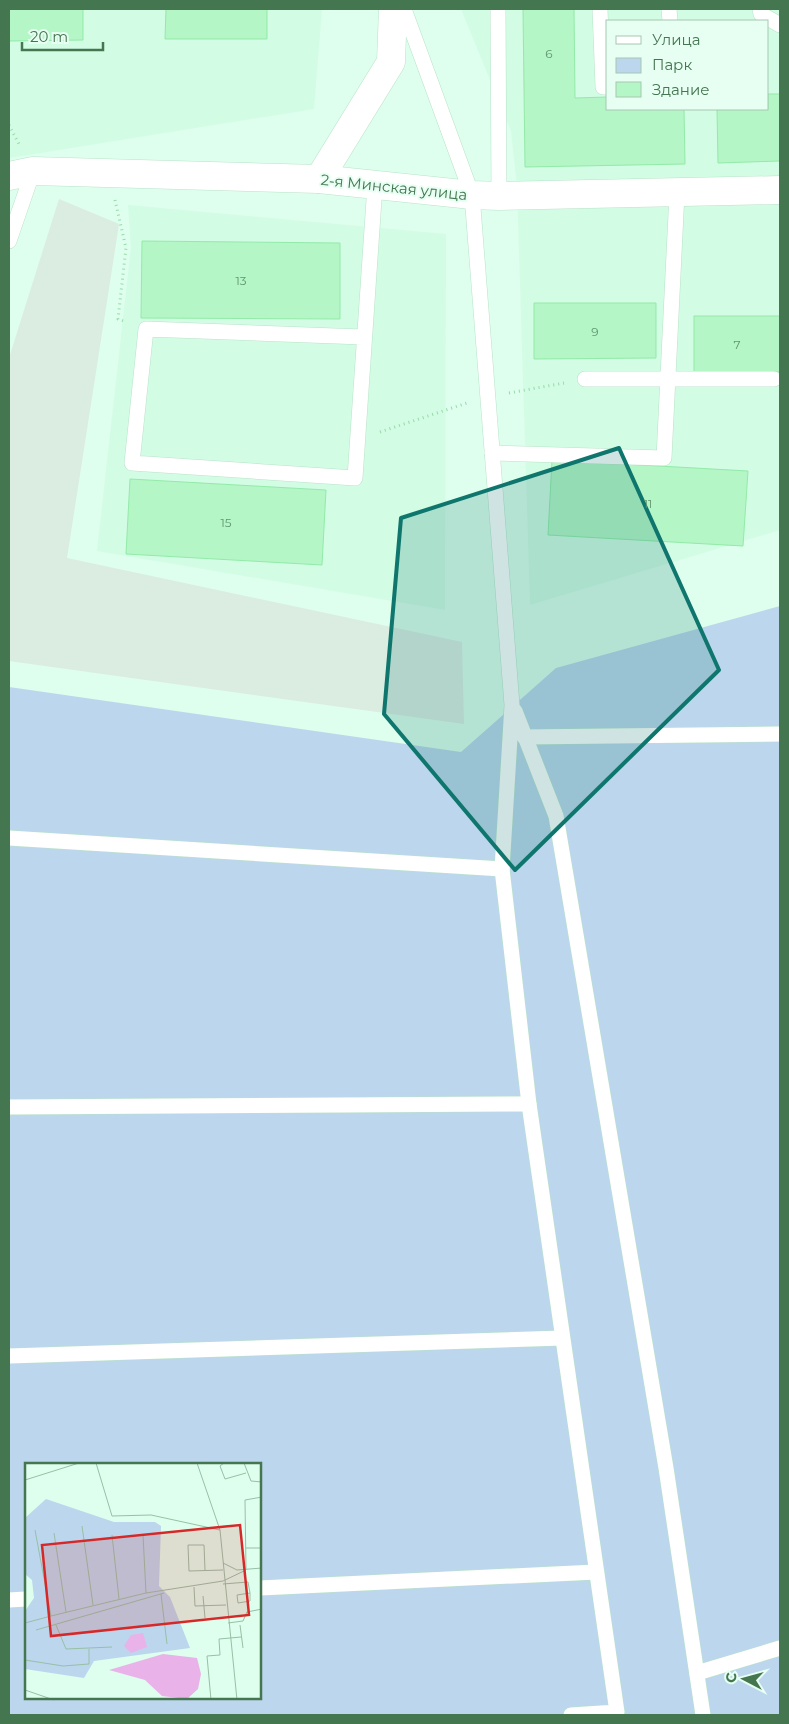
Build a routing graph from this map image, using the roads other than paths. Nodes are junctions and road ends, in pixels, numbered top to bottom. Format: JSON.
{"nodes":[{"id":1,"x":393,"y":9,"type":"edge"},
{"id":2,"x":404,"y":9,"type":"edge"},
{"id":3,"x":498,"y":9,"type":"edge"},
{"id":4,"x":600,"y":9,"type":"edge"},
{"id":5,"x":760,"y":9,"type":"edge"},
{"id":6,"x":780,"y":25,"type":"edge"},
{"id":7,"x":606,"y":87,"type":"edge"},
{"id":8,"x":21,"y":174,"type":"edge"},
{"id":9,"x":319,"y":179,"type":"junction"},
{"id":10,"x":375,"y":185,"type":"junction"},
{"id":11,"x":780,"y":190,"type":"edge"},
{"id":12,"x":678,"y":193,"type":"junction"},
{"id":13,"x":472,"y":195,"type":"junction"},
{"id":14,"x":499,"y":196,"type":"junction"},
{"id":15,"x":9,"y":241,"type":"edge"},
{"id":16,"x":364,"y":337,"type":"junction"},
{"id":17,"x":585,"y":379,"type":"dead end"},
{"id":18,"x":774,"y":379,"type":"dead end"},
{"id":19,"x":668,"y":380,"type":"junction"},
{"id":20,"x":492,"y":453,"type":"junction"},
{"id":21,"x":512,"y":705,"type":"junction"},
{"id":22,"x":780,"y":734,"type":"edge"},
{"id":23,"x":524,"y":737,"type":"junction"},
{"id":24,"x":9,"y":838,"type":"edge"},
{"id":25,"x":502,"y":868,"type":"junction"},
{"id":26,"x":529,"y":1104,"type":"junction"},
{"id":27,"x":9,"y":1107,"type":"edge"},
{"id":28,"x":562,"y":1338,"type":"junction"},
{"id":29,"x":9,"y":1356,"type":"edge"},
{"id":30,"x":596,"y":1572,"type":"junction"},
{"id":31,"x":261,"y":1588,"type":"edge"},
{"id":32,"x":25,"y":1599,"type":"edge"},
{"id":33,"x":9,"y":1600,"type":"edge"},
{"id":34,"x":780,"y":1648,"type":"edge"},
{"id":35,"x":697,"y":1673,"type":"junction"},
{"id":36,"x":617,"y":1714,"type":"edge"},
{"id":37,"x":571,"y":1715,"type":"edge"},
{"id":38,"x":704,"y":1715,"type":"edge"}],
"edges":[{"from":1,"to":9,"type":"street"},
{"from":2,"to":13,"type":"lane"},
{"from":3,"to":14,"type":"lane"},
{"from":4,"to":7,"type":"lane"},
{"from":5,"to":6,"type":"lane"},
{"from":8,"to":9,"type":"street","name":"2-я Минская улица"},
{"from":8,"to":15,"type":"lane"},
{"from":9,"to":10,"type":"street","name":"2-я Минская улица"},
{"from":10,"to":13,"type":"street","name":"2-я Минская улица"},
{"from":10,"to":16,"type":"lane"},
{"from":11,"to":12,"type":"street","name":"2-я Минская улица"},
{"from":12,"to":14,"type":"street","name":"2-я Минская улица"},
{"from":12,"to":19,"type":"lane"},
{"from":13,"to":14,"type":"street","name":"2-я Минская улица"},
{"from":13,"to":20,"type":"lane"},
{"from":16,"to":16,"type":"lane"},
{"from":17,"to":19,"type":"lane"},
{"from":18,"to":19,"type":"lane"},
{"from":19,"to":20,"type":"lane"},
{"from":20,"to":21,"type":"lane"},
{"from":21,"to":23,"type":"lane"},
{"from":21,"to":25,"type":"lane"},
{"from":22,"to":23,"type":"lane"},
{"from":23,"to":35,"type":"lane"},
{"from":24,"to":25,"type":"lane"},
{"from":25,"to":26,"type":"lane"},
{"from":26,"to":27,"type":"lane"},
{"from":26,"to":28,"type":"lane"},
{"from":28,"to":29,"type":"lane"},
{"from":28,"to":30,"type":"lane"},
{"from":30,"to":31,"type":"lane"},
{"from":30,"to":36,"type":"lane"},
{"from":32,"to":33,"type":"lane"},
{"from":34,"to":35,"type":"lane"},
{"from":35,"to":38,"type":"lane"},
{"from":36,"to":37,"type":"lane"}]}
